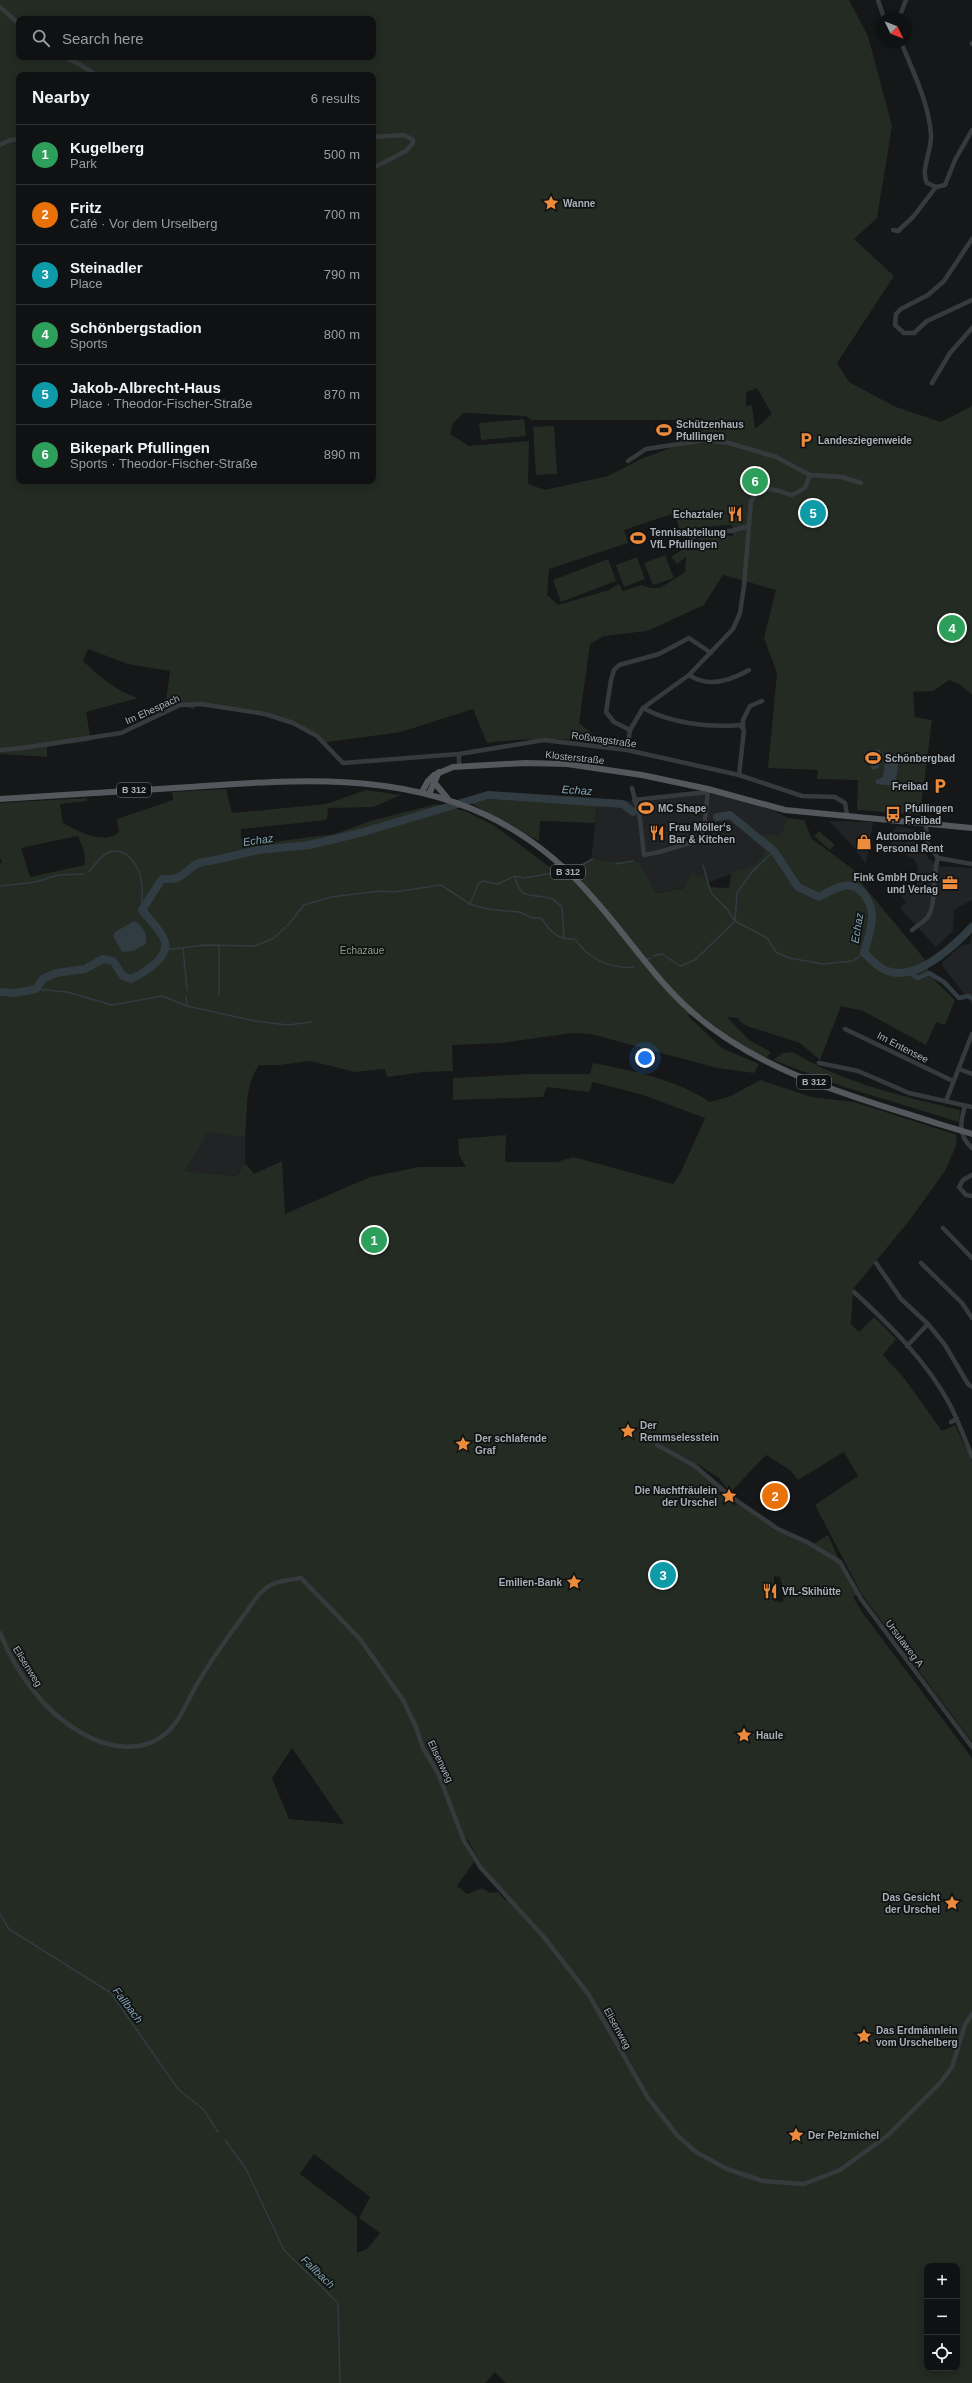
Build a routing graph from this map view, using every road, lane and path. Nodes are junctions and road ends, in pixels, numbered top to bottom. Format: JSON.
{"nodes":[{"id":1,"x":878,"y":0,"type":"edge"},
{"id":2,"x":906,"y":0,"type":"edge"},
{"id":3,"x":0,"y":7,"type":"edge"},
{"id":4,"x":882,"y":12,"type":"edge"},
{"id":5,"x":901,"y":12,"type":"edge"},
{"id":6,"x":16,"y":21,"type":"edge"},
{"id":7,"x":903,"y":48,"type":"edge"},
{"id":8,"x":70,"y":60,"type":"edge"},
{"id":9,"x":91,"y":72,"type":"edge"},
{"id":10,"x":972,"y":130,"type":"edge"},
{"id":11,"x":376,"y":137,"type":"edge"},
{"id":12,"x":16,"y":140,"type":"edge"},
{"id":13,"x":0,"y":145,"type":"edge"},
{"id":14,"x":376,"y":166,"type":"edge"},
{"id":15,"x":936,"y":187,"type":"junction"},
{"id":16,"x":893,"y":230,"type":"dead end"},
{"id":17,"x":972,"y":239,"type":"edge"},
{"id":18,"x":972,"y":300,"type":"edge"},
{"id":19,"x":972,"y":328,"type":"edge"},
{"id":20,"x":932,"y":383,"type":"dead end"},
{"id":21,"x":628,"y":461,"type":"dead end"},
{"id":22,"x":810,"y":475,"type":"junction"},
{"id":23,"x":861,"y":483,"type":"dead end"},
{"id":24,"x":749,"y":526,"type":"junction"},
{"id":25,"x":686,"y":543,"type":"dead end"},
{"id":26,"x":711,"y":653,"type":"junction"},
{"id":27,"x":749,"y":670,"type":"dead end"},
{"id":28,"x":688,"y":675,"type":"junction"},
{"id":29,"x":762,"y":702,"type":"dead end"},
{"id":30,"x":643,"y":708,"type":"junction"},
{"id":31,"x":743,"y":728,"type":"junction"},
{"id":32,"x":630,"y":730,"type":"junction"},
{"id":33,"x":0,"y":750,"type":"edge"},
{"id":34,"x":626,"y":750,"type":"junction"},
{"id":35,"x":459,"y":754,"type":"junction"},
{"id":36,"x":343,"y":763,"type":"joint"},
{"id":37,"x":459,"y":766,"type":"junction"},
{"id":38,"x":440,"y":772,"type":"junction"},
{"id":39,"x":739,"y":775,"type":"junction"},
{"id":40,"x":434,"y":782,"type":"junction"},
{"id":41,"x":632,"y":788,"type":"dead end"},
{"id":42,"x":707,"y":790,"type":"junction"},
{"id":43,"x":422,"y":792,"type":"junction"},
{"id":44,"x":429,"y":794,"type":"junction"},
{"id":45,"x":0,"y":800,"type":"edge"},
{"id":46,"x":634,"y":800,"type":"junction"},
{"id":47,"x":451,"y":801,"type":"junction"},
{"id":48,"x":847,"y":815,"type":"junction"},
{"id":49,"x":926,"y":824,"type":"junction"},
{"id":50,"x":972,"y":828,"type":"edge"},
{"id":51,"x":938,"y":858,"type":"junction"},
{"id":52,"x":972,"y":864,"type":"edge"},
{"id":53,"x":912,"y":930,"type":"dead end"},
{"id":54,"x":845,"y":1030,"type":"dead end"},
{"id":55,"x":972,"y":1034,"type":"edge"},
{"id":56,"x":819,"y":1063,"type":"dead end"},
{"id":57,"x":959,"y":1069,"type":"junction"},
{"id":58,"x":972,"y":1074,"type":"edge"},
{"id":59,"x":953,"y":1081,"type":"junction"},
{"id":60,"x":946,"y":1101,"type":"junction"},
{"id":61,"x":965,"y":1106,"type":"junction"},
{"id":62,"x":972,"y":1107,"type":"edge"},
{"id":63,"x":972,"y":1134,"type":"edge"},
{"id":64,"x":972,"y":1148,"type":"edge"},
{"id":65,"x":972,"y":1175,"type":"edge"},
{"id":66,"x":972,"y":1196,"type":"edge"},
{"id":67,"x":943,"y":1228,"type":"dead end"},
{"id":68,"x":972,"y":1258,"type":"edge"},
{"id":69,"x":876,"y":1263,"type":"dead end"},
{"id":70,"x":921,"y":1263,"type":"dead end"},
{"id":71,"x":854,"y":1292,"type":"dead end"},
{"id":72,"x":972,"y":1318,"type":"edge"},
{"id":73,"x":928,"y":1324,"type":"junction"},
{"id":74,"x":907,"y":1346,"type":"junction"},
{"id":75,"x":972,"y":1387,"type":"edge"},
{"id":76,"x":957,"y":1419,"type":"junction"},
{"id":77,"x":951,"y":1422,"type":"dead end"},
{"id":78,"x":657,"y":1445,"type":"dead end"},
{"id":79,"x":972,"y":1456,"type":"edge"},
{"id":80,"x":0,"y":1633,"type":"edge"},
{"id":81,"x":972,"y":1747,"type":"edge"},
{"id":82,"x":972,"y":2014,"type":"edge"}],
"edges":[{"from":1,"to":4,"type":"street"},
{"from":2,"to":5,"type":"street"},
{"from":3,"to":6,"type":"street"},
{"from":7,"to":15,"type":"street"},
{"from":8,"to":9,"type":"street"},
{"from":10,"to":15,"type":"street"},
{"from":11,"to":14,"type":"street"},
{"from":12,"to":13,"type":"street"},
{"from":15,"to":16,"type":"street"},
{"from":17,"to":18,"type":"street"},
{"from":19,"to":20,"type":"street"},
{"from":21,"to":22,"type":"street"},
{"from":22,"to":23,"type":"street"},
{"from":22,"to":24,"type":"street"},
{"from":24,"to":25,"type":"street"},
{"from":24,"to":26,"type":"street"},
{"from":26,"to":28,"type":"street"},
{"from":26,"to":32,"type":"street"},
{"from":27,"to":28,"type":"street"},
{"from":28,"to":30,"type":"street"},
{"from":29,"to":31,"type":"street"},
{"from":30,"to":31,"type":"street"},
{"from":30,"to":32,"type":"street"},
{"from":31,"to":39,"type":"street"},
{"from":32,"to":34,"type":"street"},
{"from":33,"to":36,"type":"street","name":"Im Ehespach"},
{"from":34,"to":35,"type":"street","name":"Roßwagstraße"},
{"from":34,"to":39,"type":"street","name":"Roßwagstraße"},
{"from":35,"to":36,"type":"street","name":"Roßwagstraße"},
{"from":35,"to":37,"type":"street"},
{"from":37,"to":38,"type":"main road","name":"Klosterstraße"},
{"from":37,"to":42,"type":"main road","name":"Klosterstraße"},
{"from":38,"to":40,"type":"main road"},
{"from":38,"to":43,"type":"main road","name":"Klosterstraße"},
{"from":39,"to":48,"type":"street","name":"Roßwagstraße"},
{"from":40,"to":44,"type":"main road"},
{"from":40,"to":47,"type":"main road"},
{"from":41,"to":46,"type":"street"},
{"from":42,"to":46,"type":"street"},
{"from":42,"to":46,"type":"street"},
{"from":42,"to":48,"type":"main road","name":"Klosterstraße"},
{"from":43,"to":44,"type":"main road","number":"B 312"},
{"from":43,"to":45,"type":"main road","number":"B 312"},
{"from":44,"to":47,"type":"main road","number":"B 312"},
{"from":47,"to":63,"type":"main road","number":"B 312","bridge":true},
{"from":48,"to":49,"type":"main road","name":"Klosterstraße"},
{"from":49,"to":50,"type":"main road","name":"Klosterstraße"},
{"from":49,"to":51,"type":"street"},
{"from":51,"to":52,"type":"street"},
{"from":51,"to":53,"type":"street"},
{"from":54,"to":59,"type":"street","name":"Im Entensee"},
{"from":55,"to":57,"type":"street"},
{"from":56,"to":60,"type":"street"},
{"from":57,"to":58,"type":"street"},
{"from":57,"to":59,"type":"street"},
{"from":59,"to":60,"type":"street"},
{"from":60,"to":61,"type":"street"},
{"from":61,"to":62,"type":"street"},
{"from":61,"to":64,"type":"street"},
{"from":65,"to":66,"type":"street"},
{"from":67,"to":68,"type":"street"},
{"from":69,"to":73,"type":"street"},
{"from":70,"to":72,"type":"street"},
{"from":71,"to":74,"type":"street"},
{"from":73,"to":74,"type":"street"},
{"from":73,"to":75,"type":"street"},
{"from":74,"to":76,"type":"street"},
{"from":76,"to":77,"type":"street"},
{"from":76,"to":79,"type":"street"},
{"from":78,"to":81,"type":"street","name":"Ursulaweg A"},
{"from":80,"to":82,"type":"street","name":"Elisenweg"}]}
